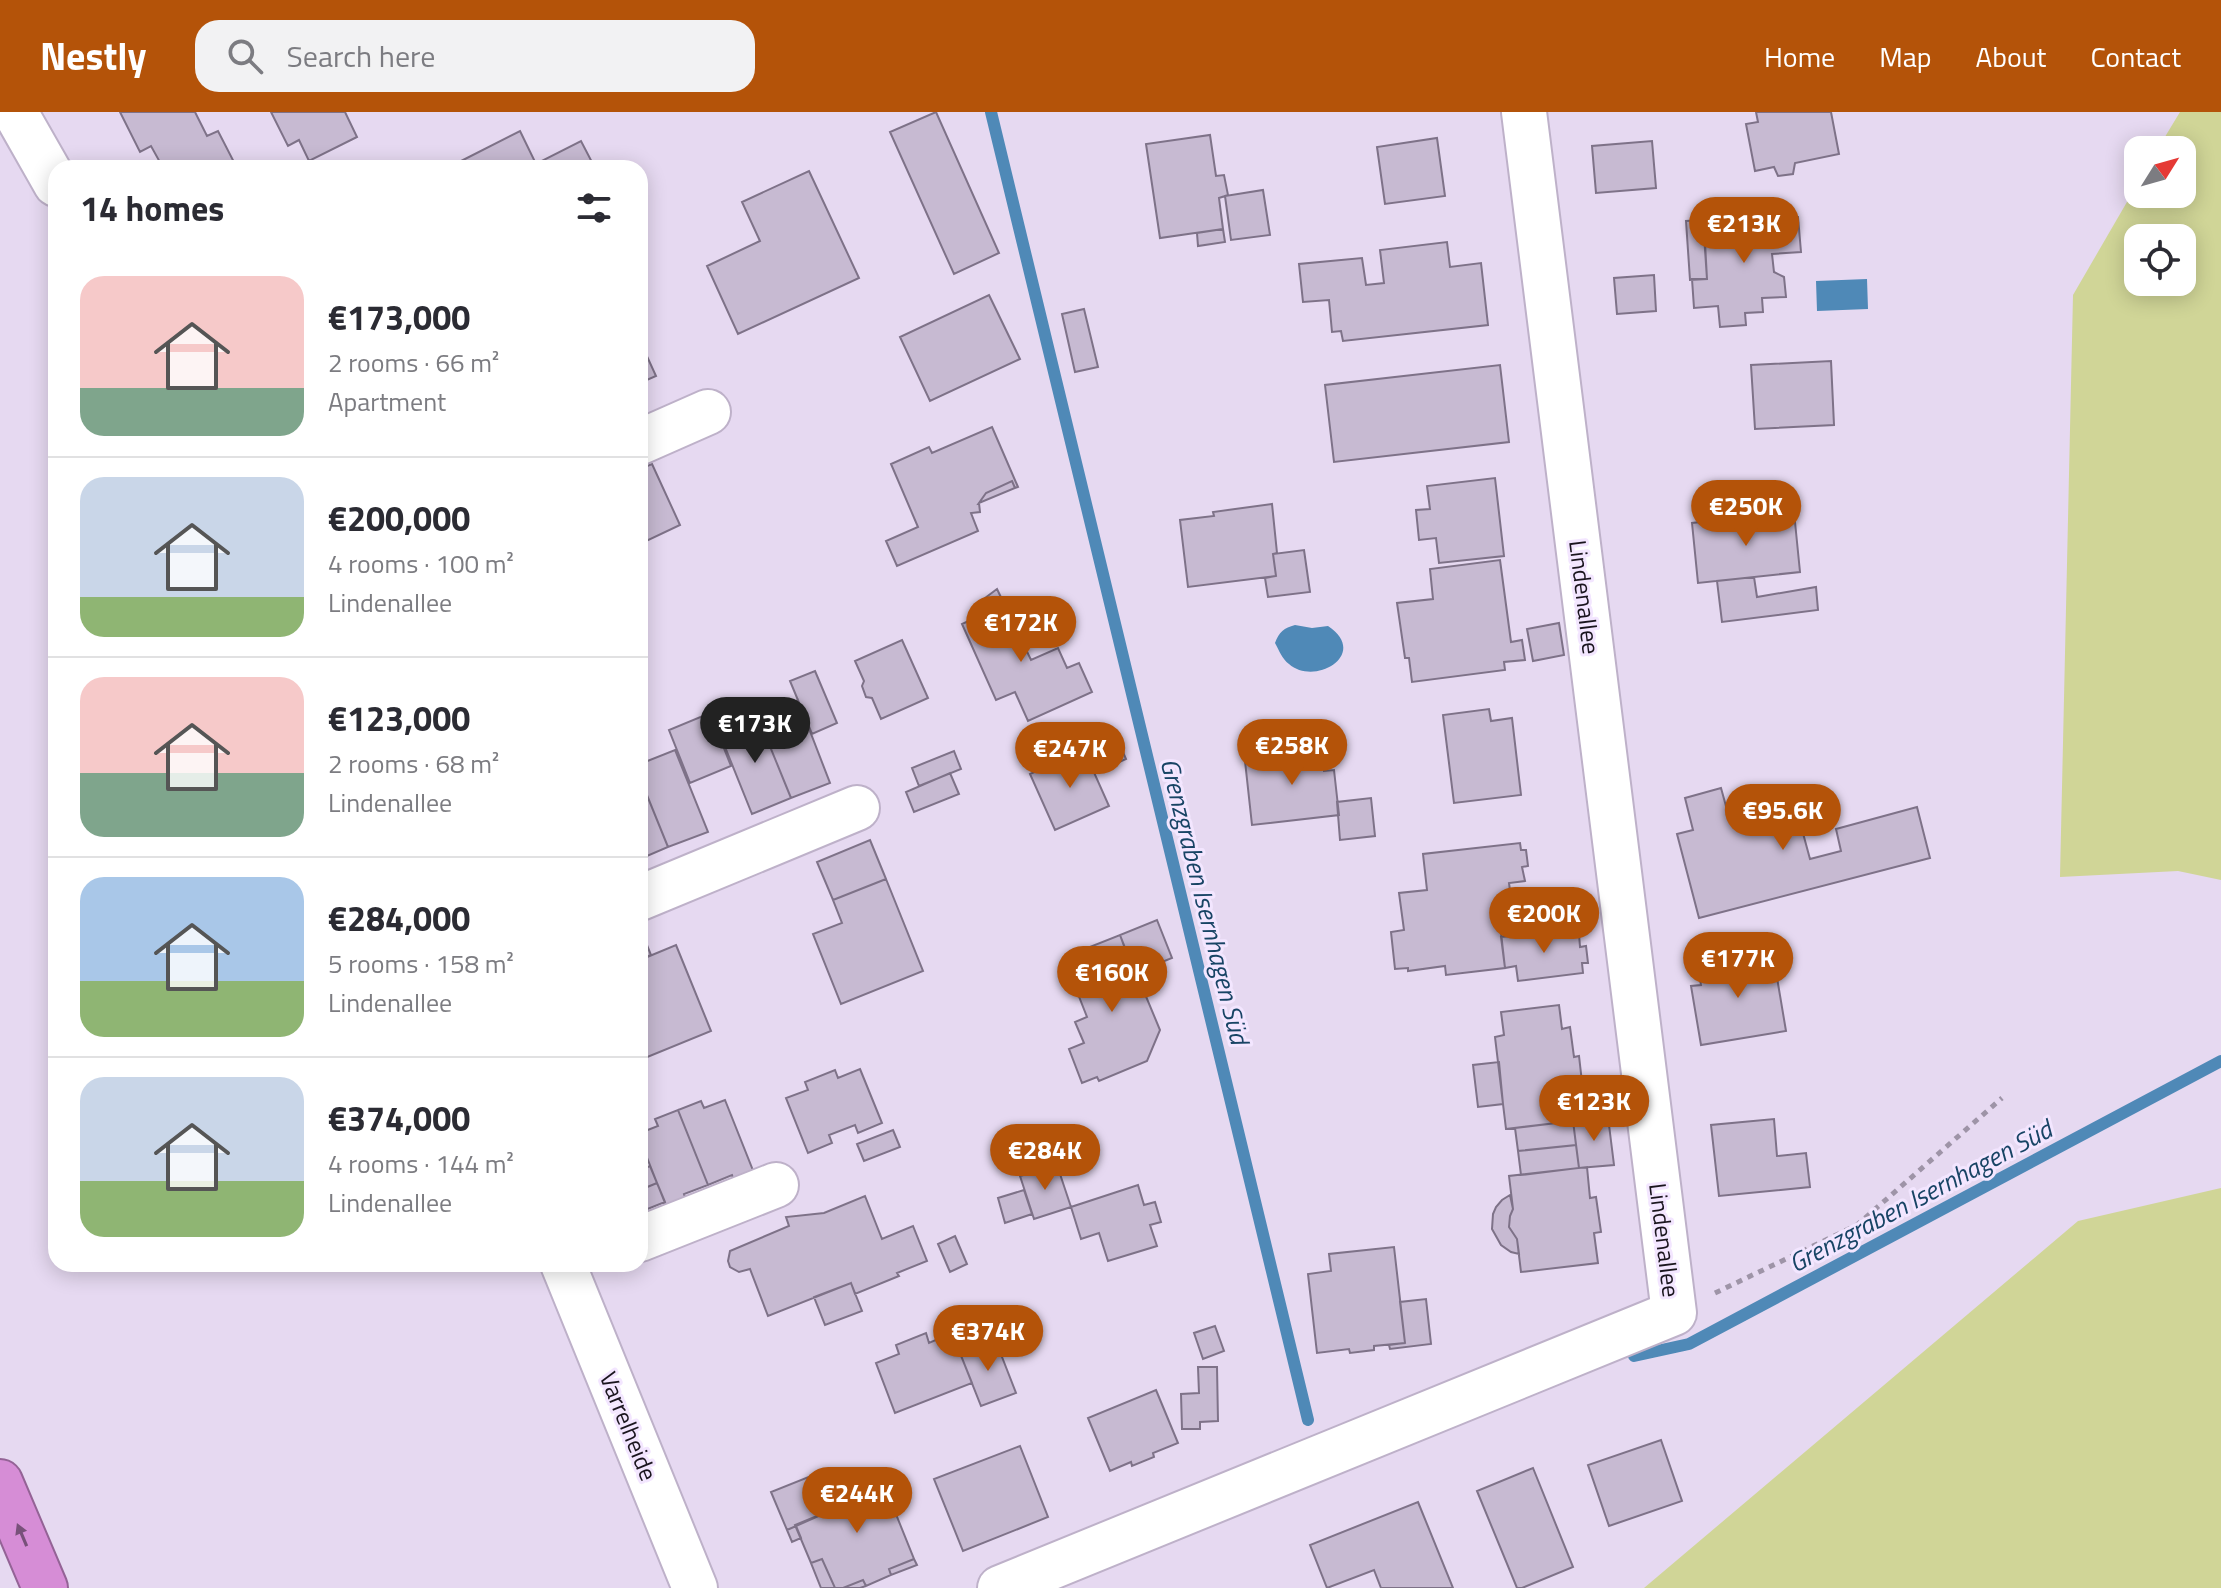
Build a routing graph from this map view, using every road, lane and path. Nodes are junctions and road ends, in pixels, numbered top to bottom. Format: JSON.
{"nodes":[{"id":1,"x":15,"y":112,"type":"edge"},
{"id":2,"x":1524,"y":112,"type":"edge"},
{"id":3,"x":48,"y":170,"type":"edge"},
{"id":4,"x":708,"y":412,"type":"dead end"},
{"id":5,"x":648,"y":438,"type":"edge"},
{"id":6,"x":857,"y":808,"type":"dead end"},
{"id":7,"x":648,"y":895,"type":"edge"},
{"id":8,"x":2002,"y":1098,"type":"dead end"},
{"id":9,"x":776,"y":1185,"type":"dead end"},
{"id":10,"x":648,"y":1236,"type":"edge"},
{"id":11,"x":570,"y":1272,"type":"edge"},
{"id":12,"x":1674,"y":1313,"type":"junction"},
{"id":13,"x":0,"y":1482,"type":"edge"},
{"id":14,"x":45,"y":1588,"type":"edge"},
{"id":15,"x":695,"y":1588,"type":"edge"},
{"id":16,"x":1000,"y":1588,"type":"edge"}],
"edges":[{"from":1,"to":3,"type":"street"},
{"from":2,"to":12,"type":"street","name":"Lindenallee"},
{"from":4,"to":5,"type":"street"},
{"from":6,"to":7,"type":"street"},
{"from":8,"to":12,"type":"path"},
{"from":9,"to":10,"type":"street"},
{"from":11,"to":15,"type":"street","name":"Varrelheide"},
{"from":12,"to":16,"type":"street","name":"Lindenallee"},
{"from":14,"to":13,"type":"highway","one_way":true}]}
